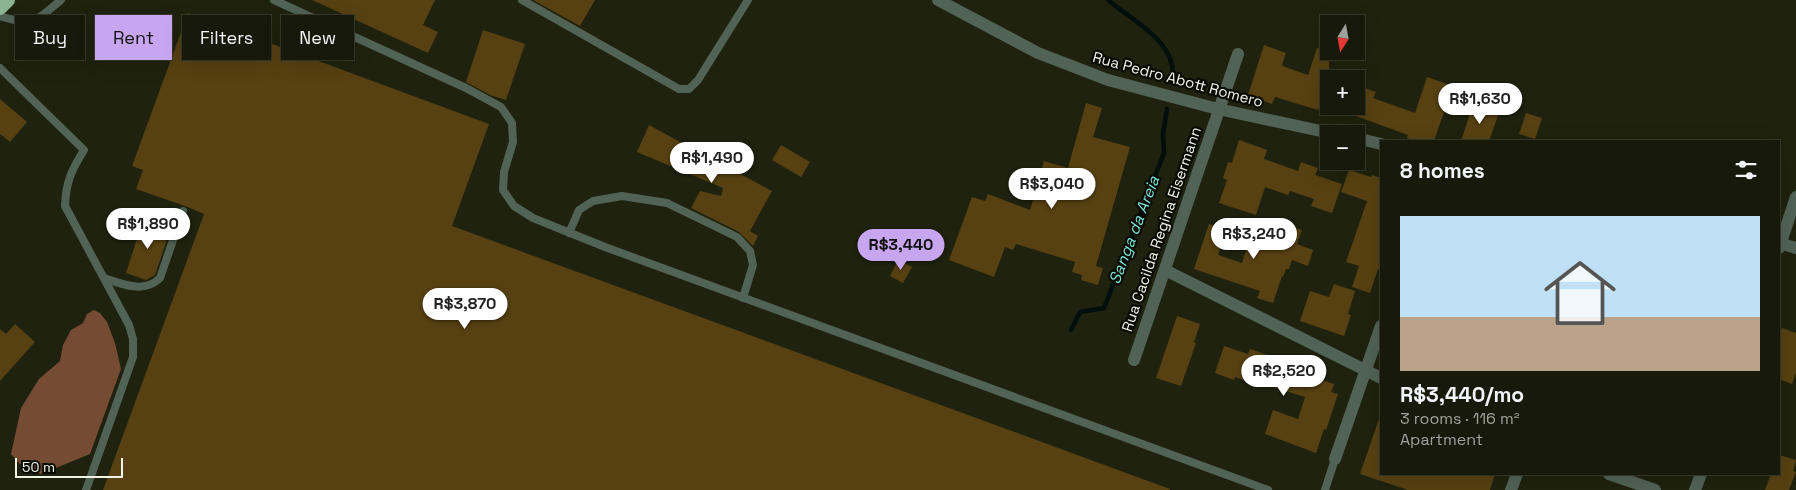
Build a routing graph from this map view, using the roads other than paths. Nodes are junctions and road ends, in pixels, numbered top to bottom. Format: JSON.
{"nodes":[{"id":1,"x":8,"y":0,"type":"edge"},
{"id":2,"x":61,"y":0,"type":"edge"},
{"id":3,"x":274,"y":0,"type":"edge"},
{"id":4,"x":522,"y":0,"type":"edge"},
{"id":5,"x":748,"y":0,"type":"edge"},
{"id":6,"x":938,"y":0,"type":"edge"},
{"id":7,"x":0,"y":8,"type":"edge"},
{"id":8,"x":0,"y":16,"type":"edge"},
{"id":9,"x":1238,"y":54,"type":"dead end"},
{"id":10,"x":0,"y":68,"type":"edge"},
{"id":11,"x":1218,"y":109,"type":"junction"},
{"id":12,"x":1320,"y":131,"type":"edge"},
{"id":13,"x":1365,"y":140,"type":"edge"},
{"id":14,"x":1380,"y":144,"type":"edge"},
{"id":15,"x":1796,"y":197,"type":"edge"},
{"id":16,"x":183,"y":211,"type":"dead end"},
{"id":17,"x":568,"y":233,"type":"junction"},
{"id":18,"x":1780,"y":241,"type":"edge"},
{"id":19,"x":1780,"y":244,"type":"edge"},
{"id":20,"x":1796,"y":248,"type":"edge"},
{"id":21,"x":1165,"y":270,"type":"junction"},
{"id":22,"x":104,"y":278,"type":"junction"},
{"id":23,"x":743,"y":298,"type":"junction"},
{"id":24,"x":1380,"y":329,"type":"edge"},
{"id":25,"x":1134,"y":360,"type":"dead end"},
{"id":26,"x":1366,"y":370,"type":"junction"},
{"id":27,"x":1380,"y":377,"type":"edge"},
{"id":28,"x":1335,"y":458,"type":"joint"},
{"id":29,"x":1517,"y":475,"type":"edge"},
{"id":30,"x":1612,"y":475,"type":"edge"},
{"id":31,"x":1701,"y":475,"type":"edge"},
{"id":32,"x":86,"y":490,"type":"edge"},
{"id":33,"x":1268,"y":490,"type":"edge"},
{"id":34,"x":1325,"y":490,"type":"edge"},
{"id":35,"x":1512,"y":490,"type":"edge"},
{"id":36,"x":1655,"y":490,"type":"edge"},
{"id":37,"x":1695,"y":490,"type":"edge"}],
"edges":[{"from":1,"to":7,"type":"highway"},
{"from":2,"to":8,"type":"lane"},
{"from":3,"to":17,"type":"lane"},
{"from":4,"to":5,"type":"lane"},
{"from":6,"to":11,"type":"street","name":"Rua Pedro Abott Romero"},
{"from":9,"to":11,"type":"street","name":"Rua Cacilda Regina Eisermann"},
{"from":10,"to":22,"type":"lane"},
{"from":11,"to":12,"type":"street","name":"Rua Pedro Abott Romero"},
{"from":11,"to":21,"type":"street","name":"Rua Cacilda Regina Eisermann"},
{"from":13,"to":14,"type":"street"},
{"from":15,"to":18,"type":"street"},
{"from":16,"to":22,"type":"lane"},
{"from":17,"to":23,"type":"lane"},
{"from":17,"to":23,"type":"lane"},
{"from":19,"to":20,"type":"street"},
{"from":21,"to":25,"type":"street","name":"Rua Cacilda Regina Eisermann"},
{"from":21,"to":26,"type":"street"},
{"from":22,"to":32,"type":"lane"},
{"from":23,"to":33,"type":"lane"},
{"from":24,"to":26,"type":"street"},
{"from":26,"to":27,"type":"street"},
{"from":26,"to":28,"type":"street"},
{"from":28,"to":34,"type":"lane"},
{"from":29,"to":35,"type":"street"},
{"from":30,"to":36,"type":"street"},
{"from":31,"to":37,"type":"street"}]}
